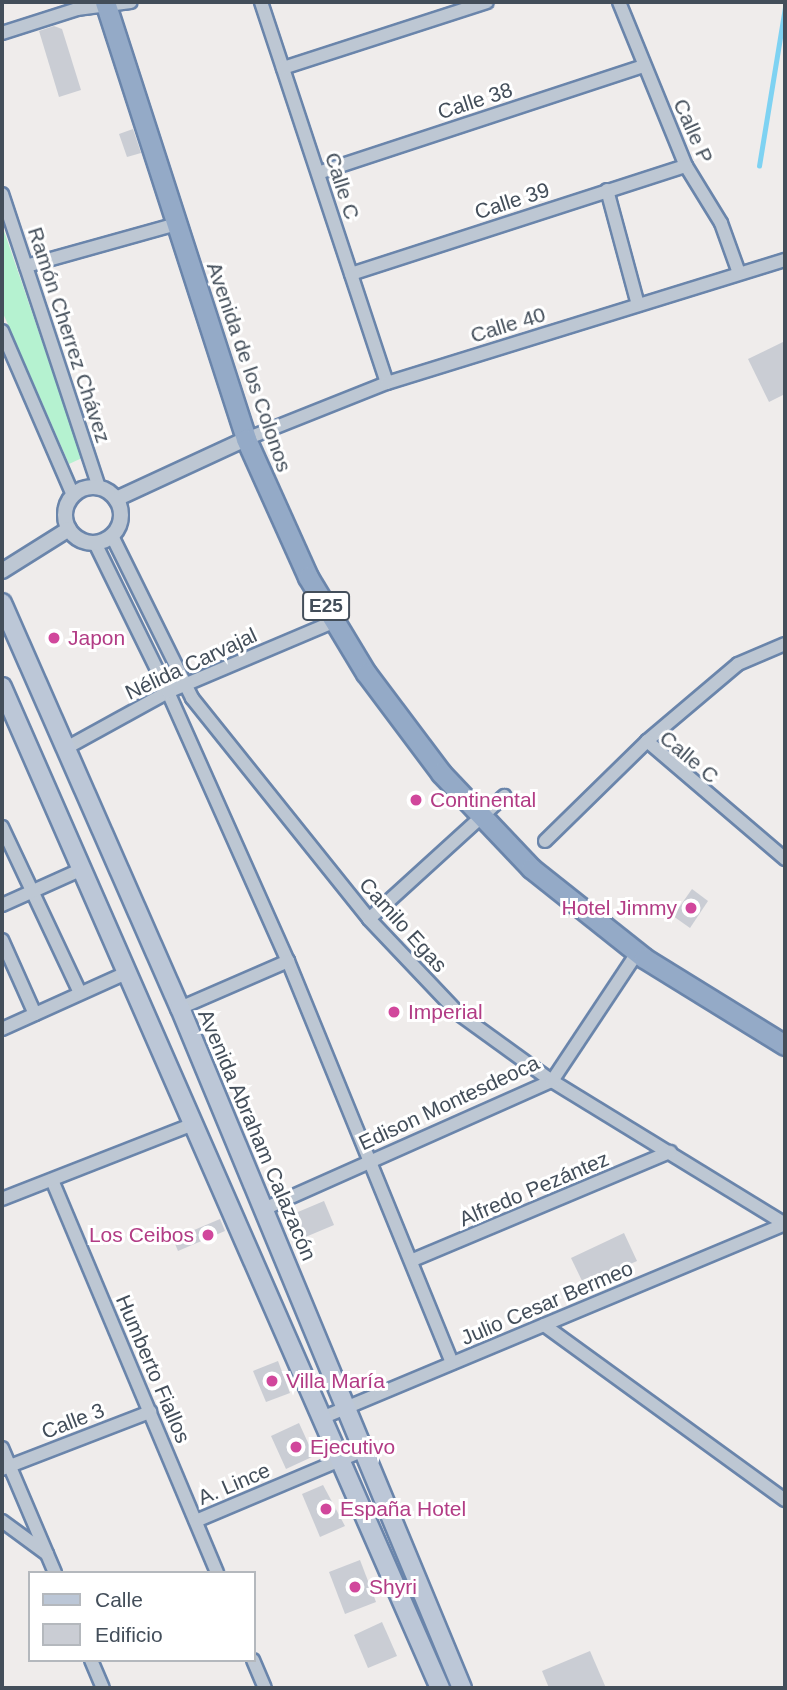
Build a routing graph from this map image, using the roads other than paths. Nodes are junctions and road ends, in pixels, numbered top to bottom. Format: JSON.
{"nodes":[{"id":1,"x":131,"y":2,"type":"edge"},
{"id":2,"x":261,"y":2,"type":"edge"},
{"id":3,"x":487,"y":2,"type":"edge"},
{"id":4,"x":619,"y":2,"type":"edge"},
{"id":5,"x":107,"y":5,"type":"edge"},
{"id":6,"x":2,"y":33,"type":"edge"},
{"id":7,"x":644,"y":66,"type":"junction"},
{"id":8,"x":283,"y":68,"type":"junction"},
{"id":9,"x":685,"y":166,"type":"junction"},
{"id":10,"x":317,"y":173,"type":"junction"},
{"id":11,"x":607,"y":190,"type":"junction"},
{"id":12,"x":2,"y":194,"type":"edge"},
{"id":13,"x":176,"y":224,"type":"junction"},
{"id":14,"x":785,"y":260,"type":"edge"},
{"id":15,"x":26,"y":266,"type":"junction"},
{"id":16,"x":739,"y":273,"type":"junction"},
{"id":17,"x":351,"y":274,"type":"junction"},
{"id":18,"x":638,"y":304,"type":"junction"},
{"id":19,"x":2,"y":331,"type":"edge"},
{"id":20,"x":387,"y":383,"type":"junction"},
{"id":21,"x":246,"y":439,"type":"junction"},
{"id":22,"x":99,"y":488,"type":"junction"},
{"id":23,"x":73,"y":495,"type":"junction"},
{"id":24,"x":116,"y":499,"type":"junction"},
{"id":25,"x":69,"y":530,"type":"junction"},
{"id":26,"x":112,"y":536,"type":"junction"},
{"id":27,"x":94,"y":543,"type":"junction"},
{"id":28,"x":2,"y":571,"type":"edge"},
{"id":29,"x":2,"y":603,"type":"edge"},
{"id":30,"x":335,"y":621,"type":"junction"},
{"id":31,"x":785,"y":644,"type":"edge"},
{"id":32,"x":185,"y":685,"type":"junction"},
{"id":33,"x":168,"y":692,"type":"junction"},
{"id":34,"x":3,"y":694,"type":"edge"},
{"id":35,"x":646,"y":741,"type":"junction"},
{"id":36,"x":66,"y":748,"type":"junction"},
{"id":37,"x":503,"y":796,"type":"dead end"},
{"id":38,"x":481,"y":817,"type":"junction"},
{"id":39,"x":2,"y":827,"type":"edge"},
{"id":40,"x":545,"y":841,"type":"dead end"},
{"id":41,"x":785,"y":859,"type":"edge"},
{"id":42,"x":82,"y":869,"type":"junction"},
{"id":43,"x":32,"y":891,"type":"junction"},
{"id":44,"x":2,"y":905,"type":"edge"},
{"id":45,"x":369,"y":919,"type":"junction"},
{"id":46,"x":2,"y":940,"type":"edge"},
{"id":47,"x":637,"y":953,"type":"junction"},
{"id":48,"x":288,"y":961,"type":"junction"},
{"id":49,"x":128,"y":972,"type":"junction"},
{"id":50,"x":80,"y":993,"type":"junction"},
{"id":51,"x":180,"y":1008,"type":"junction"},
{"id":52,"x":35,"y":1014,"type":"junction"},
{"id":53,"x":2,"y":1029,"type":"edge"},
{"id":54,"x":785,"y":1045,"type":"edge"},
{"id":55,"x":552,"y":1081,"type":"junction"},
{"id":56,"x":193,"y":1124,"type":"junction"},
{"id":57,"x":670,"y":1152,"type":"junction"},
{"id":58,"x":372,"y":1161,"type":"junction"},
{"id":59,"x":52,"y":1180,"type":"junction"},
{"id":60,"x":2,"y":1199,"type":"edge"},
{"id":61,"x":264,"y":1209,"type":"junction"},
{"id":62,"x":785,"y":1224,"type":"edge"},
{"id":63,"x":413,"y":1261,"type":"junction"},
{"id":64,"x":544,"y":1325,"type":"junction"},
{"id":65,"x":452,"y":1363,"type":"junction"},
{"id":66,"x":347,"y":1407,"type":"junction"},
{"id":67,"x":150,"y":1412,"type":"junction"},
{"id":68,"x":324,"y":1417,"type":"junction"},
{"id":69,"x":2,"y":1448,"type":"edge"},
{"id":70,"x":364,"y":1450,"type":"junction"},
{"id":71,"x":343,"y":1459,"type":"junction"},
{"id":72,"x":6,"y":1468,"type":"edge"},
{"id":73,"x":785,"y":1500,"type":"edge"},
{"id":74,"x":2,"y":1521,"type":"edge"},
{"id":75,"x":196,"y":1521,"type":"junction"},
{"id":76,"x":47,"y":1554,"type":"junction"},
{"id":77,"x":54,"y":1571,"type":"edge"},
{"id":78,"x":216,"y":1571,"type":"edge"},
{"id":79,"x":92,"y":1662,"type":"edge"},
{"id":80,"x":254,"y":1662,"type":"edge"},
{"id":81,"x":103,"y":1688,"type":"edge"},
{"id":82,"x":265,"y":1688,"type":"edge"},
{"id":83,"x":440,"y":1688,"type":"edge"},
{"id":84,"x":462,"y":1688,"type":"edge"}],
"edges":[{"from":1,"to":5,"type":"street"},
{"from":2,"to":8,"type":"street","name":"Calle C"},
{"from":3,"to":8,"type":"street"},
{"from":4,"to":7,"type":"street","name":"Calle P"},
{"from":5,"to":6,"type":"street"},
{"from":5,"to":13,"type":"highway","name":"Avenida de los Colonos","number":"E25"},
{"from":7,"to":9,"type":"street","name":"Calle P"},
{"from":7,"to":10,"type":"street","name":"Calle 38"},
{"from":8,"to":10,"type":"street","name":"Calle C"},
{"from":9,"to":11,"type":"street","name":"Calle 39"},
{"from":9,"to":16,"type":"street","name":"Calle P"},
{"from":10,"to":17,"type":"street","name":"Calle C"},
{"from":11,"to":17,"type":"street","name":"Calle 39"},
{"from":11,"to":18,"type":"street"},
{"from":12,"to":15,"type":"street","name":"Ramón Cherrez Chávez"},
{"from":13,"to":15,"type":"street"},
{"from":13,"to":21,"type":"highway","name":"Avenida de los Colonos","number":"E25"},
{"from":14,"to":16,"type":"street","name":"Calle 40"},
{"from":15,"to":22,"type":"street","name":"Ramón Cherrez Chávez"},
{"from":16,"to":18,"type":"street","name":"Calle 40"},
{"from":17,"to":20,"type":"street","name":"Calle C"},
{"from":18,"to":20,"type":"street","name":"Calle 40"},
{"from":19,"to":23,"type":"street"},
{"from":20,"to":21,"type":"street","name":"Calle 40"},
{"from":21,"to":24,"type":"street"},
{"from":21,"to":30,"type":"highway","name":"Avenida de los Colonos","number":"E25"},
{"from":22,"to":23,"type":"street"},
{"from":22,"to":24,"type":"street"},
{"from":23,"to":25,"type":"street"},
{"from":24,"to":26,"type":"street"},
{"from":25,"to":27,"type":"street"},
{"from":25,"to":28,"type":"street"},
{"from":26,"to":27,"type":"street"},
{"from":26,"to":32,"type":"street","name":"Camilo Egas"},
{"from":27,"to":33,"type":"street"},
{"from":29,"to":36,"type":"main road","name":"Avenida Abraham Calazacón"},
{"from":30,"to":32,"type":"street","name":"Nélida Carvajal"},
{"from":30,"to":38,"type":"highway","name":"Avenida de los Colonos","number":"E25"},
{"from":31,"to":35,"type":"street"},
{"from":32,"to":33,"type":"street","name":"Nélida Carvajal"},
{"from":32,"to":45,"type":"street","name":"Camilo Egas"},
{"from":33,"to":36,"type":"street","name":"Nélida Carvajal"},
{"from":33,"to":48,"type":"street"},
{"from":34,"to":42,"type":"main road"},
{"from":35,"to":40,"type":"street","name":"Calle C"},
{"from":35,"to":41,"type":"street","name":"Calle C"},
{"from":36,"to":51,"type":"main road","name":"Avenida Abraham Calazacón"},
{"from":37,"to":38,"type":"street"},
{"from":38,"to":45,"type":"street"},
{"from":38,"to":47,"type":"highway","name":"Avenida de los Colonos","number":"E25"},
{"from":39,"to":43,"type":"street"},
{"from":42,"to":43,"type":"street"},
{"from":42,"to":49,"type":"main road"},
{"from":43,"to":44,"type":"street"},
{"from":43,"to":50,"type":"street"},
{"from":45,"to":55,"type":"street","name":"Camilo Egas"},
{"from":46,"to":52,"type":"street"},
{"from":47,"to":54,"type":"highway","name":"Avenida de los Colonos","number":"E25"},
{"from":47,"to":55,"type":"street","name":"Edison Montesdeoca"},
{"from":48,"to":51,"type":"street"},
{"from":48,"to":58,"type":"street"},
{"from":49,"to":50,"type":"street"},
{"from":49,"to":56,"type":"main road"},
{"from":50,"to":52,"type":"street"},
{"from":51,"to":61,"type":"main road","name":"Avenida Abraham Calazacón"},
{"from":52,"to":53,"type":"street"},
{"from":55,"to":57,"type":"street","name":"Camilo Egas"},
{"from":55,"to":58,"type":"street","name":"Edison Montesdeoca"},
{"from":56,"to":59,"type":"street"},
{"from":56,"to":68,"type":"main road"},
{"from":57,"to":62,"type":"street","name":"Camilo Egas"},
{"from":57,"to":63,"type":"street","name":"Alfredo Pezántez"},
{"from":58,"to":61,"type":"street","name":"Edison Montesdeoca"},
{"from":58,"to":63,"type":"street"},
{"from":59,"to":60,"type":"street"},
{"from":59,"to":67,"type":"street","name":"Humberto Fiallos"},
{"from":61,"to":66,"type":"main road","name":"Avenida Abraham Calazacón"},
{"from":62,"to":64,"type":"street","name":"Julio Cesar Bermeo"},
{"from":63,"to":65,"type":"street"},
{"from":64,"to":65,"type":"street","name":"Julio Cesar Bermeo"},
{"from":64,"to":73,"type":"street"},
{"from":65,"to":66,"type":"street","name":"Julio Cesar Bermeo"},
{"from":66,"to":68,"type":"street","name":"Julio Cesar Bermeo"},
{"from":66,"to":70,"type":"main road","name":"Avenida Abraham Calazacón"},
{"from":67,"to":72,"type":"street","name":"Calle 3"},
{"from":67,"to":75,"type":"street","name":"Humberto Fiallos"},
{"from":68,"to":71,"type":"main road"},
{"from":69,"to":72,"type":"street"},
{"from":70,"to":71,"type":"street","name":"A. Lince"},
{"from":70,"to":84,"type":"main road","name":"Avenida Abraham Calazacón"},
{"from":71,"to":75,"type":"street","name":"A. Lince"},
{"from":71,"to":83,"type":"main road"},
{"from":72,"to":76,"type":"street"},
{"from":74,"to":76,"type":"street"},
{"from":75,"to":78,"type":"street","name":"Humberto Fiallos"},
{"from":76,"to":77,"type":"street"},
{"from":79,"to":81,"type":"street"},
{"from":80,"to":82,"type":"street"}]}
